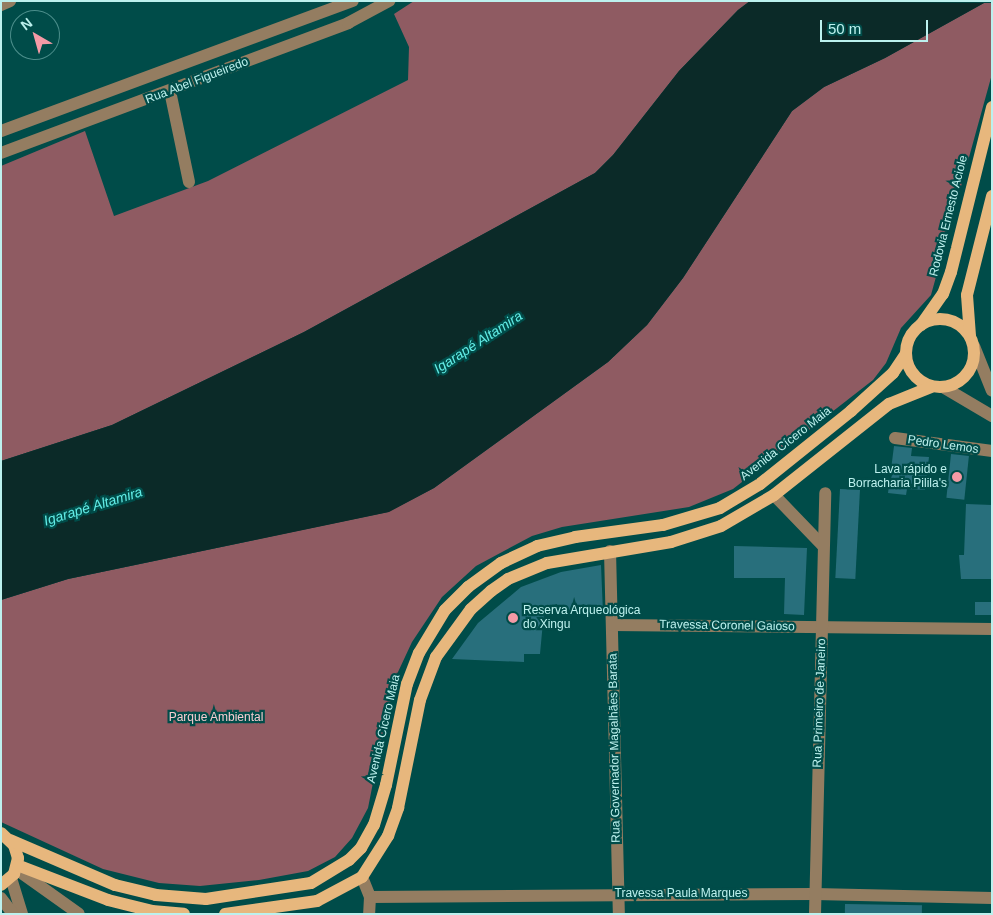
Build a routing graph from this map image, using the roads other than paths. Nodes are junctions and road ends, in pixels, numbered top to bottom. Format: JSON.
{"nodes":[{"id":1,"x":10,"y":1,"type":"edge"},
{"id":2,"x":389,"y":1,"type":"edge"},
{"id":3,"x":345,"y":3,"type":"edge"},
{"id":4,"x":1,"y":5,"type":"edge"},
{"id":5,"x":348,"y":24,"type":"junction"},
{"id":6,"x":170,"y":91,"type":"junction"},
{"id":7,"x":992,"y":107,"type":"edge"},
{"id":8,"x":1,"y":131,"type":"edge"},
{"id":9,"x":1,"y":153,"type":"edge"},
{"id":10,"x":189,"y":182,"type":"dead end"},
{"id":11,"x":992,"y":196,"type":"edge"},
{"id":12,"x":921,"y":325,"type":"junction"},
{"id":13,"x":972,"y":341,"type":"junction"},
{"id":14,"x":906,"y":354,"type":"junction"},
{"id":15,"x":937,"y":387,"type":"junction"},
{"id":16,"x":992,"y":391,"type":"edge"},
{"id":17,"x":992,"y":416,"type":"edge"},
{"id":18,"x":895,"y":438,"type":"dead end"},
{"id":19,"x":992,"y":452,"type":"edge"},
{"id":20,"x":825,"y":493,"type":"dead end"},
{"id":21,"x":774,"y":495,"type":"junction"},
{"id":22,"x":823,"y":546,"type":"junction"},
{"id":23,"x":610,"y":551,"type":"junction"},
{"id":24,"x":612,"y":625,"type":"junction"},
{"id":25,"x":822,"y":627,"type":"junction"},
{"id":26,"x":992,"y":630,"type":"edge"},
{"id":27,"x":6,"y":836,"type":"edge"},
{"id":28,"x":11,"y":874,"type":"edge"},
{"id":29,"x":362,"y":877,"type":"junction"},
{"id":30,"x":619,"y":894,"type":"junction"},
{"id":31,"x":815,"y":894,"type":"junction"},
{"id":32,"x":370,"y":897,"type":"junction"},
{"id":33,"x":1,"y":898,"type":"edge"},
{"id":34,"x":992,"y":898,"type":"edge"},
{"id":35,"x":13,"y":914,"type":"edge"},
{"id":36,"x":22,"y":914,"type":"edge"},
{"id":37,"x":79,"y":914,"type":"edge"},
{"id":38,"x":184,"y":914,"type":"edge"},
{"id":39,"x":225,"y":914,"type":"edge"},
{"id":40,"x":369,"y":914,"type":"edge"},
{"id":41,"x":619,"y":914,"type":"edge"},
{"id":42,"x":815,"y":914,"type":"edge"}],
"edges":[{"from":1,"to":4,"type":"street"},
{"from":2,"to":5,"type":"street","name":"Rua Abel Figueiredo"},
{"from":3,"to":5,"type":"street"},
{"from":3,"to":8,"type":"street","name":"Rua Abel Figueiredo"},
{"from":5,"to":6,"type":"street","name":"Rua Abel Figueiredo"},
{"from":6,"to":9,"type":"street","name":"Rua Abel Figueiredo"},
{"from":6,"to":10,"type":"street"},
{"from":7,"to":12,"type":"main road","name":"Rodovia Ernesto Aciole"},
{"from":11,"to":13,"type":"main road"},
{"from":12,"to":13,"type":"main road"},
{"from":12,"to":14,"type":"main road"},
{"from":13,"to":15,"type":"main road"},
{"from":13,"to":16,"type":"street"},
{"from":14,"to":15,"type":"main road"},
{"from":14,"to":27,"type":"main road","name":"Avenida Cícero Maia"},
{"from":15,"to":17,"type":"street"},
{"from":15,"to":21,"type":"main road"},
{"from":18,"to":19,"type":"street","name":"Pedro Lemos"},
{"from":20,"to":22,"type":"street","name":"Rua Primeiro de Janeiro"},
{"from":21,"to":22,"type":"street"},
{"from":21,"to":23,"type":"main road"},
{"from":22,"to":25,"type":"street","name":"Rua Primeiro de Janeiro"},
{"from":23,"to":24,"type":"street","name":"Rua Governador Magalhães Barata"},
{"from":23,"to":29,"type":"main road"},
{"from":24,"to":25,"type":"street","name":"Travessa Coronel Gaioso"},
{"from":24,"to":30,"type":"street","name":"Rua Governador Magalhães Barata"},
{"from":25,"to":26,"type":"street","name":"Travessa Coronel Gaioso"},
{"from":25,"to":31,"type":"street","name":"Rua Primeiro de Janeiro"},
{"from":27,"to":28,"type":"main road"},
{"from":28,"to":36,"type":"street"},
{"from":28,"to":37,"type":"street"},
{"from":28,"to":38,"type":"main road"},
{"from":29,"to":32,"type":"street"},
{"from":29,"to":39,"type":"main road"},
{"from":30,"to":31,"type":"street","name":"Travessa Paula Marques"},
{"from":30,"to":32,"type":"street","name":"Travessa Paula Marques"},
{"from":30,"to":41,"type":"street","name":"Rua Governador Magalhães Barata"},
{"from":31,"to":34,"type":"street","name":"Travessa Paula Marques"},
{"from":31,"to":42,"type":"street","name":"Rua Primeiro de Janeiro"},
{"from":32,"to":40,"type":"street"},
{"from":33,"to":35,"type":"street"}]}
